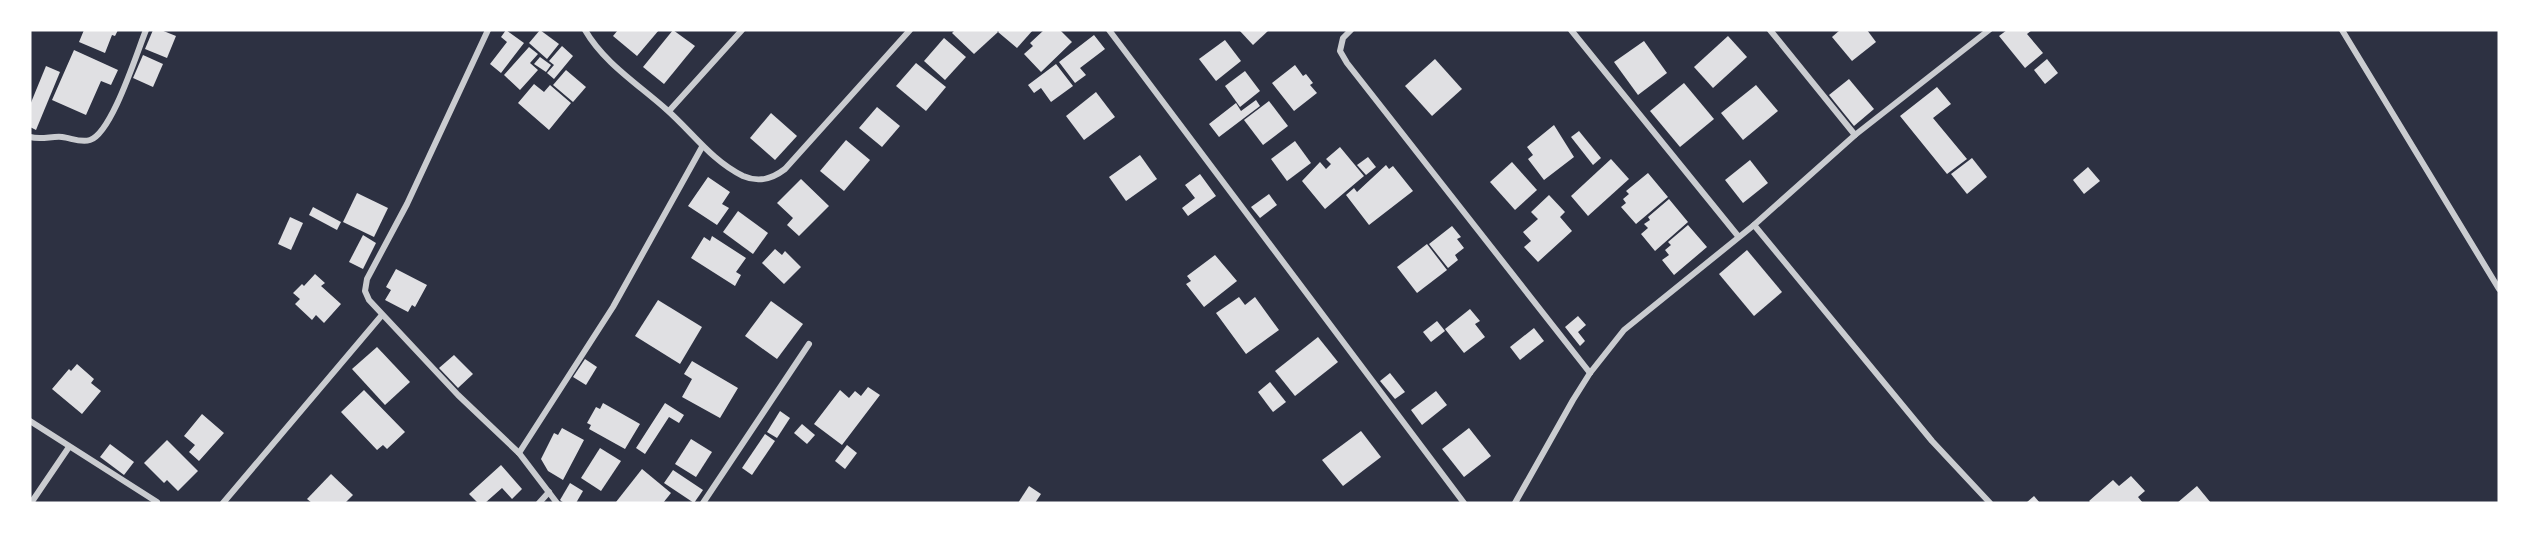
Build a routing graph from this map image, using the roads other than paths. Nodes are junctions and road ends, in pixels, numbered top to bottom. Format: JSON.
{"nodes":[{"id":1,"x":146,"y":30,"type":"edge"},
{"id":2,"x":489,"y":30,"type":"edge"},
{"id":3,"x":585,"y":30,"type":"edge"},
{"id":4,"x":742,"y":30,"type":"edge"},
{"id":5,"x":910,"y":30,"type":"edge"},
{"id":6,"x":1109,"y":30,"type":"edge"},
{"id":7,"x":1351,"y":30,"type":"edge"},
{"id":8,"x":1571,"y":30,"type":"edge"},
{"id":9,"x":1770,"y":30,"type":"edge"},
{"id":10,"x":1989,"y":30,"type":"edge"},
{"id":11,"x":2342,"y":30,"type":"edge"},
{"id":12,"x":669,"y":111,"type":"junction"},
{"id":13,"x":1855,"y":135,"type":"junction"},
{"id":14,"x":30,"y":137,"type":"edge"},
{"id":15,"x":702,"y":147,"type":"junction"},
{"id":16,"x":1754,"y":225,"type":"junction"},
{"id":17,"x":1738,"y":236,"type":"junction"},
{"id":18,"x":2499,"y":289,"type":"edge"},
{"id":19,"x":382,"y":315,"type":"junction"},
{"id":20,"x":809,"y":344,"type":"dead end"},
{"id":21,"x":1590,"y":374,"type":"junction"},
{"id":22,"x":30,"y":421,"type":"edge"},
{"id":23,"x":69,"y":447,"type":"junction"},
{"id":24,"x":519,"y":453,"type":"junction"},
{"id":25,"x":549,"y":492,"type":"junction"},
{"id":26,"x":158,"y":502,"type":"edge"},
{"id":27,"x":32,"y":503,"type":"edge"},
{"id":28,"x":223,"y":503,"type":"edge"},
{"id":29,"x":539,"y":503,"type":"edge"},
{"id":30,"x":557,"y":503,"type":"edge"},
{"id":31,"x":703,"y":503,"type":"edge"},
{"id":32,"x":1464,"y":503,"type":"edge"},
{"id":33,"x":1515,"y":503,"type":"edge"},
{"id":34,"x":1988,"y":503,"type":"edge"}],
"edges":[{"from":1,"to":14,"type":"street"},
{"from":2,"to":19,"type":"street"},
{"from":3,"to":12,"type":"street"},
{"from":4,"to":12,"type":"street"},
{"from":5,"to":15,"type":"street"},
{"from":6,"to":32,"type":"street"},
{"from":7,"to":21,"type":"street"},
{"from":8,"to":17,"type":"street"},
{"from":9,"to":13,"type":"street"},
{"from":10,"to":13,"type":"street"},
{"from":11,"to":18,"type":"street"},
{"from":12,"to":15,"type":"street"},
{"from":13,"to":16,"type":"street"},
{"from":15,"to":24,"type":"street"},
{"from":16,"to":17,"type":"street"},
{"from":16,"to":34,"type":"street"},
{"from":17,"to":21,"type":"street"},
{"from":19,"to":24,"type":"street"},
{"from":19,"to":28,"type":"street"},
{"from":20,"to":31,"type":"street"},
{"from":21,"to":33,"type":"street"},
{"from":22,"to":23,"type":"street"},
{"from":23,"to":26,"type":"street"},
{"from":23,"to":27,"type":"street"},
{"from":24,"to":25,"type":"street"},
{"from":25,"to":29,"type":"street"},
{"from":25,"to":30,"type":"street"}]}
